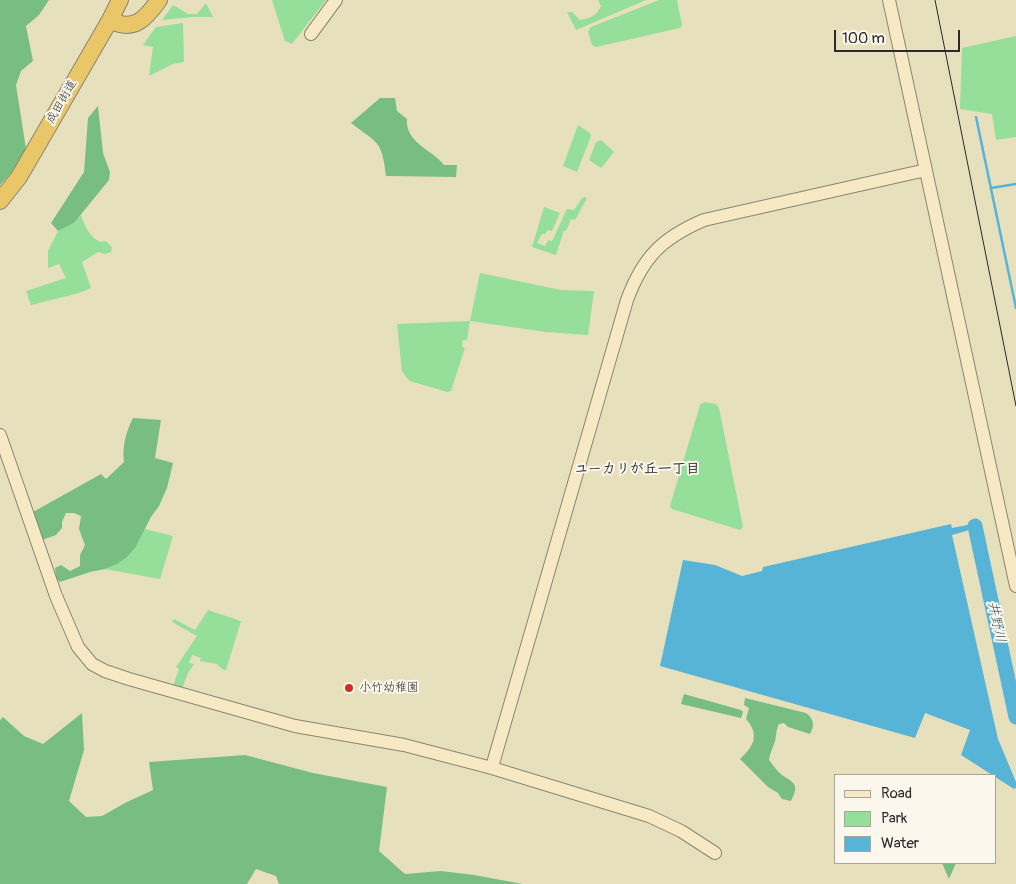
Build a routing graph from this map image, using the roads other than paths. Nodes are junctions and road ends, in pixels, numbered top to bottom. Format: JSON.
{"nodes":[{"id":1,"x":120,"y":0,"type":"edge"},
{"id":2,"x":159,"y":0,"type":"edge"},
{"id":3,"x":336,"y":0,"type":"edge"},
{"id":4,"x":889,"y":0,"type":"edge"},
{"id":5,"x":110,"y":20,"type":"junction"},
{"id":6,"x":310,"y":34,"type":"dead end"},
{"id":7,"x":926,"y":170,"type":"junction"},
{"id":8,"x":0,"y":201,"type":"edge"},
{"id":9,"x":0,"y":435,"type":"edge"},
{"id":10,"x":1016,"y":586,"type":"edge"},
{"id":11,"x":492,"y":767,"type":"junction"},
{"id":12,"x":715,"y":853,"type":"dead end"}],
"edges":[{"from":1,"to":5,"type":"highway","name":"成田街道"},
{"from":2,"to":5,"type":"highway"},
{"from":3,"to":6,"type":"street"},
{"from":4,"to":7,"type":"street"},
{"from":5,"to":8,"type":"highway","name":"成田街道"},
{"from":7,"to":10,"type":"street"},
{"from":7,"to":11,"type":"street"},
{"from":9,"to":11,"type":"street"},
{"from":11,"to":12,"type":"street"}]}
